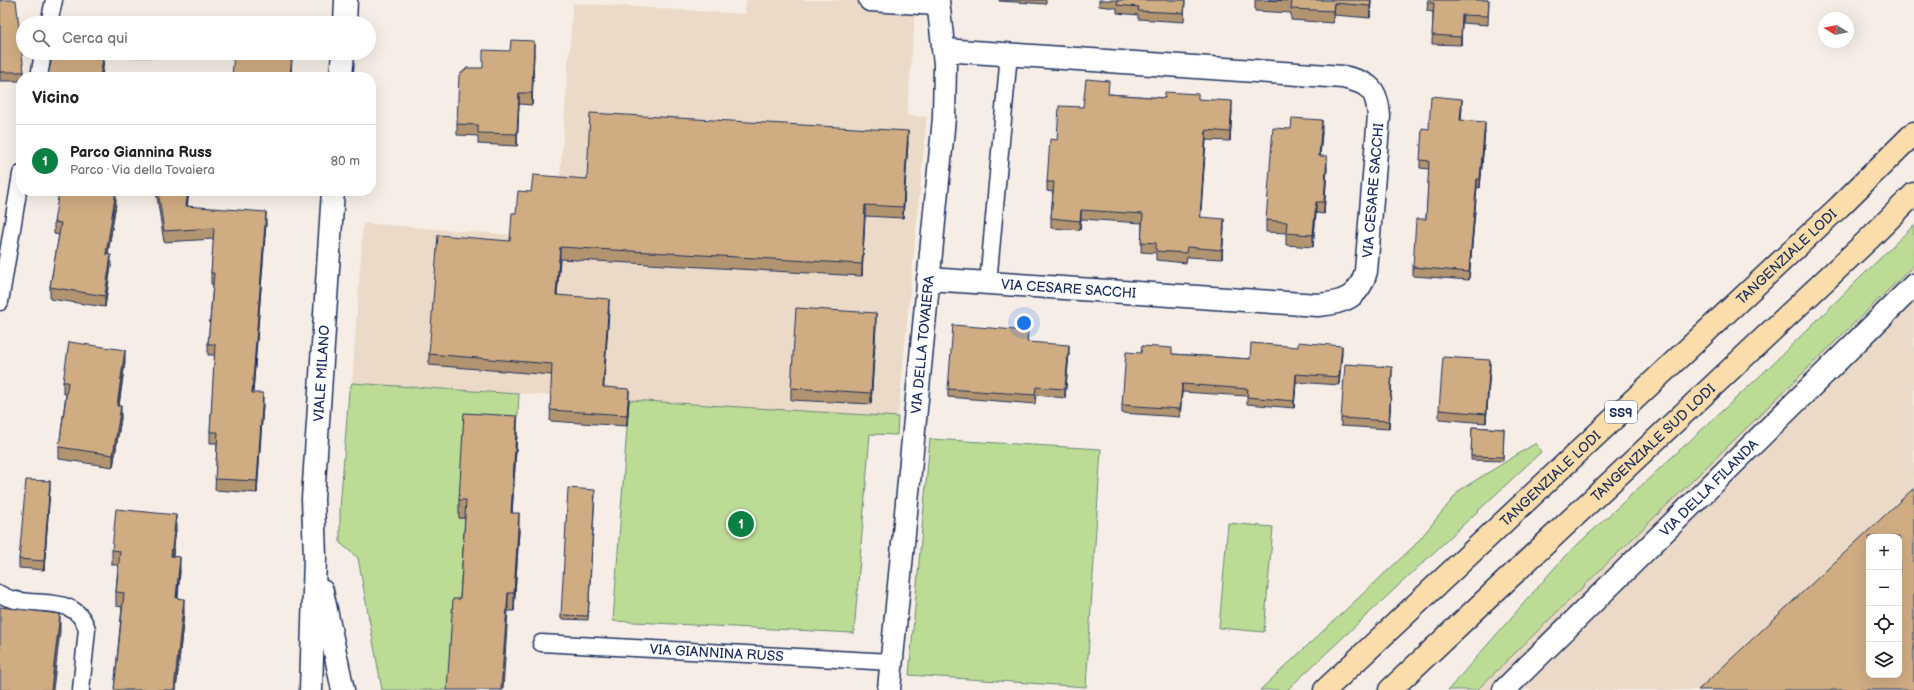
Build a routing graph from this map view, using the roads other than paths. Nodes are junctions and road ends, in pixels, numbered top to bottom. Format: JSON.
{"nodes":[{"id":1,"x":54,"y":0,"type":"edge"},
{"id":2,"x":346,"y":0,"type":"edge"},
{"id":3,"x":870,"y":0,"type":"edge"},
{"id":4,"x":938,"y":2,"type":"edge"},
{"id":5,"x":51,"y":16,"type":"edge"},
{"id":6,"x":345,"y":16,"type":"edge"},
{"id":7,"x":943,"y":50,"type":"junction"},
{"id":8,"x":1009,"y":54,"type":"junction"},
{"id":9,"x":42,"y":60,"type":"edge"},
{"id":10,"x":342,"y":60,"type":"edge"},
{"id":11,"x":40,"y":72,"type":"edge"},
{"id":12,"x":341,"y":72,"type":"edge"},
{"id":13,"x":1914,"y":133,"type":"edge"},
{"id":14,"x":1914,"y":194,"type":"edge"},
{"id":15,"x":17,"y":196,"type":"edge"},
{"id":16,"x":333,"y":196,"type":"edge"},
{"id":17,"x":928,"y":279,"type":"junction"},
{"id":18,"x":988,"y":283,"type":"junction"},
{"id":19,"x":1914,"y":285,"type":"edge"},
{"id":20,"x":0,"y":302,"type":"edge"},
{"id":21,"x":315,"y":556,"type":"junction"},
{"id":22,"x":0,"y":594,"type":"edge"},
{"id":23,"x":542,"y":643,"type":"dead end"},
{"id":24,"x":892,"y":662,"type":"junction"},
{"id":25,"x":889,"y":689,"type":"edge"},
{"id":26,"x":81,"y":690,"type":"edge"},
{"id":27,"x":311,"y":690,"type":"edge"},
{"id":28,"x":343,"y":690,"type":"edge"},
{"id":29,"x":1325,"y":690,"type":"edge"},
{"id":30,"x":1390,"y":690,"type":"edge"},
{"id":31,"x":1504,"y":690,"type":"edge"}],
"edges":[{"from":1,"to":5,"type":"lane"},
{"from":2,"to":6,"type":"street"},
{"from":3,"to":4,"type":"street"},
{"from":4,"to":7,"type":"street","name":"VIA DELLA TOVAIERA"},
{"from":7,"to":8,"type":"street","name":"VIA CESARE SACCHI"},
{"from":7,"to":17,"type":"street","name":"VIA DELLA TOVAIERA"},
{"from":8,"to":18,"type":"lane"},
{"from":8,"to":18,"type":"street","name":"VIA CESARE SACCHI"},
{"from":9,"to":11,"type":"lane"},
{"from":10,"to":12,"type":"street"},
{"from":13,"to":29,"type":"highway","name":"TANGENZIALE LODI","number":"SS9"},
{"from":14,"to":30,"type":"highway","name":"TANGENZIALE SUD LODI"},
{"from":15,"to":20,"type":"lane"},
{"from":16,"to":21,"type":"street","name":"VIALE MILANO"},
{"from":17,"to":18,"type":"street","name":"VIA CESARE SACCHI"},
{"from":17,"to":24,"type":"street","name":"VIA DELLA TOVAIERA"},
{"from":19,"to":31,"type":"street","name":"VIA DELLA FILANDA"},
{"from":21,"to":27,"type":"street"},
{"from":21,"to":28,"type":"street"},
{"from":22,"to":26,"type":"lane"},
{"from":23,"to":24,"type":"lane","name":"VIA GIANNINA RUSS"},
{"from":24,"to":25,"type":"street","name":"VIA DELLA TOVAIERA"}]}
